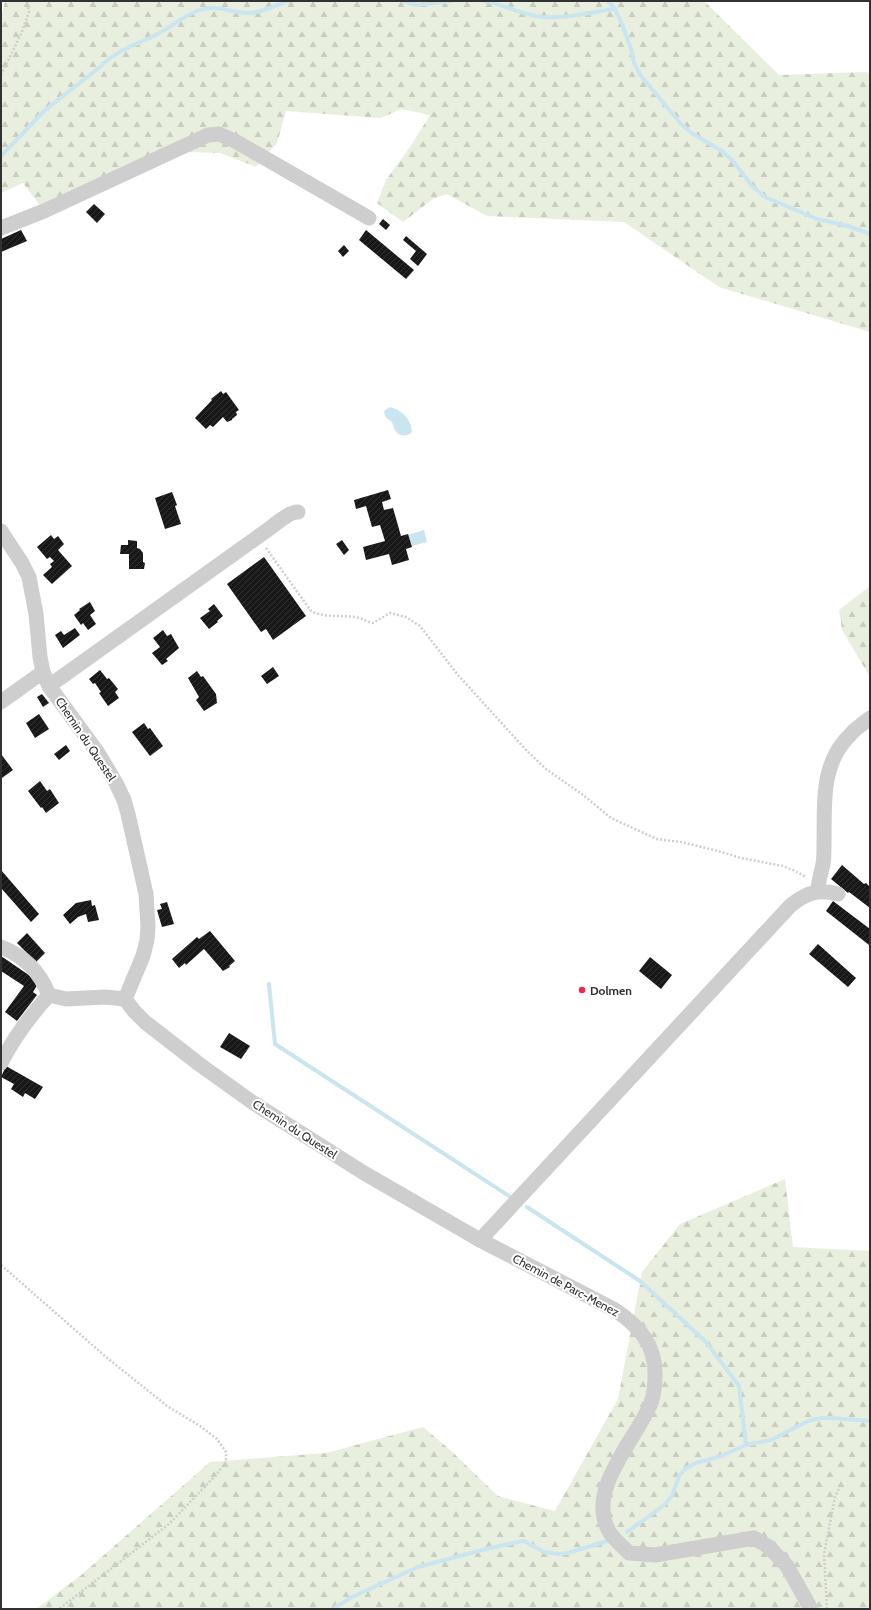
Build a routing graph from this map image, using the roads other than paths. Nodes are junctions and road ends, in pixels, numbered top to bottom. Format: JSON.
{"nodes":[{"id":1,"x":369,"y":218,"type":"dead end"},
{"id":2,"x":1,"y":228,"type":"edge"},
{"id":3,"x":298,"y":512,"type":"dead end"},
{"id":4,"x":1,"y":531,"type":"edge"},
{"id":5,"x":46,"y":679,"type":"junction"},
{"id":6,"x":1,"y":702,"type":"edge"},
{"id":7,"x":870,"y":718,"type":"edge"},
{"id":8,"x":818,"y":888,"type":"junction"},
{"id":9,"x":838,"y":894,"type":"dead end"},
{"id":10,"x":1,"y":947,"type":"edge"},
{"id":11,"x":49,"y":995,"type":"junction"},
{"id":12,"x":125,"y":999,"type":"junction"},
{"id":13,"x":1,"y":1063,"type":"edge"},
{"id":14,"x":480,"y":1240,"type":"junction"},
{"id":15,"x":811,"y":1609,"type":"edge"}],
"edges":[{"from":1,"to":2,"type":"street"},
{"from":3,"to":5,"type":"street"},
{"from":4,"to":5,"type":"street","name":"Chemin du Questel"},
{"from":5,"to":6,"type":"street"},
{"from":5,"to":12,"type":"street","name":"Chemin du Questel"},
{"from":7,"to":8,"type":"street"},
{"from":8,"to":9,"type":"street"},
{"from":8,"to":14,"type":"street"},
{"from":10,"to":11,"type":"street"},
{"from":11,"to":12,"type":"street"},
{"from":11,"to":13,"type":"street"},
{"from":12,"to":14,"type":"street","name":"Chemin du Questel"},
{"from":14,"to":15,"type":"street","name":"Chemin de Parc-Menez"}]}
